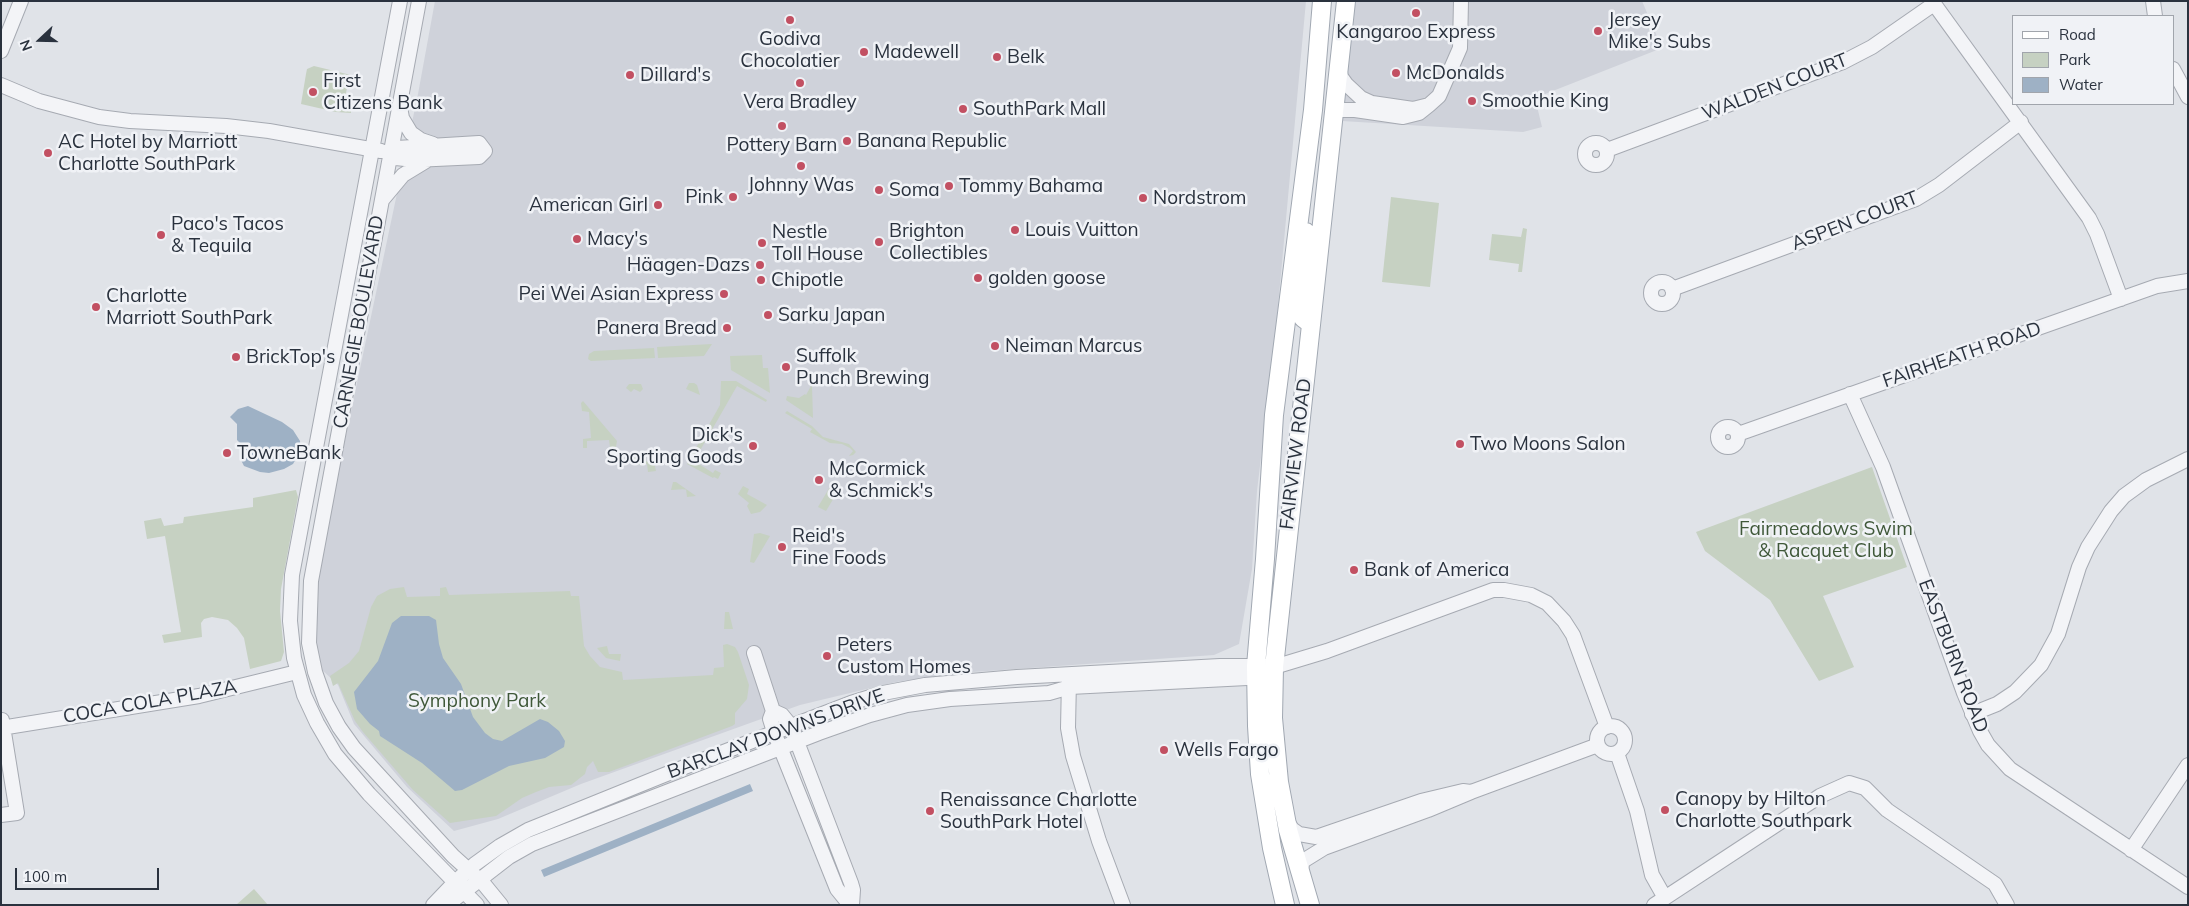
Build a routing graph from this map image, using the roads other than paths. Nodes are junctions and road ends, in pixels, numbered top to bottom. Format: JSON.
{"nodes":[{"id":1,"x":21,"y":1,"type":"edge"},
{"id":2,"x":400,"y":1,"type":"edge"},
{"id":3,"x":419,"y":1,"type":"edge"},
{"id":4,"x":1322,"y":1,"type":"edge"},
{"id":5,"x":1346,"y":1,"type":"edge"},
{"id":6,"x":1461,"y":1,"type":"edge"},
{"id":7,"x":2153,"y":1,"type":"edge"},
{"id":8,"x":1933,"y":2,"type":"edge"},
{"id":9,"x":2155,"y":15,"type":"edge"},
{"id":10,"x":1,"y":51,"type":"edge"},
{"id":11,"x":1339,"y":68,"type":"junction"},
{"id":12,"x":2174,"y":71,"type":"edge"},
{"id":13,"x":1,"y":85,"type":"edge"},
{"id":14,"x":2188,"y":97,"type":"edge"},
{"id":15,"x":400,"y":98,"type":"junction"},
{"id":16,"x":1429,"y":105,"type":"junction"},
{"id":17,"x":1334,"y":110,"type":"junction"},
{"id":18,"x":2021,"y":122,"type":"junction"},
{"id":19,"x":439,"y":145,"type":"junction"},
{"id":20,"x":372,"y":150,"type":"junction"},
{"id":21,"x":1607,"y":150,"type":"dead end"},
{"id":22,"x":390,"y":153,"type":"junction"},
{"id":23,"x":433,"y":159,"type":"junction"},
{"id":24,"x":1301,"y":198,"type":"junction"},
{"id":25,"x":379,"y":209,"type":"junction"},
{"id":26,"x":2188,"y":281,"type":"edge"},
{"id":27,"x":1672,"y":289,"type":"dead end"},
{"id":28,"x":2121,"y":299,"type":"junction"},
{"id":29,"x":1311,"y":324,"type":"junction"},
{"id":30,"x":1850,"y":394,"type":"junction"},
{"id":31,"x":1738,"y":434,"type":"dead end"},
{"id":32,"x":2188,"y":459,"type":"edge"},
{"id":33,"x":754,"y":653,"type":"dead end"},
{"id":34,"x":1274,"y":666,"type":"junction"},
{"id":35,"x":1256,"y":671,"type":"junction"},
{"id":36,"x":298,"y":672,"type":"junction"},
{"id":37,"x":1069,"y":680,"type":"junction"},
{"id":38,"x":773,"y":711,"type":"junction"},
{"id":39,"x":1972,"y":714,"type":"junction"},
{"id":40,"x":2,"y":725,"type":"edge"},
{"id":41,"x":791,"y":726,"type":"junction"},
{"id":42,"x":1607,"y":726,"type":"junction"},
{"id":43,"x":774,"y":732,"type":"junction"},
{"id":44,"x":797,"y":741,"type":"junction"},
{"id":45,"x":1598,"y":745,"type":"junction"},
{"id":46,"x":780,"y":748,"type":"junction"},
{"id":47,"x":1617,"y":753,"type":"junction"},
{"id":48,"x":2188,"y":765,"type":"edge"},
{"id":49,"x":1471,"y":792,"type":"junction"},
{"id":50,"x":1,"y":815,"type":"edge"},
{"id":51,"x":1286,"y":820,"type":"junction"},
{"id":52,"x":2131,"y":850,"type":"junction"},
{"id":53,"x":1300,"y":872,"type":"junction"},
{"id":54,"x":473,"y":874,"type":"junction"},
{"id":55,"x":459,"y":886,"type":"junction"},
{"id":56,"x":2188,"y":887,"type":"edge"},
{"id":57,"x":1660,"y":901,"type":"edge"},
{"id":58,"x":433,"y":905,"type":"edge"},
{"id":59,"x":447,"y":905,"type":"edge"},
{"id":60,"x":477,"y":905,"type":"edge"},
{"id":61,"x":501,"y":905,"type":"edge"},
{"id":62,"x":851,"y":905,"type":"edge"},
{"id":63,"x":1124,"y":905,"type":"edge"},
{"id":64,"x":1284,"y":905,"type":"edge"},
{"id":65,"x":1310,"y":905,"type":"edge"},
{"id":66,"x":2007,"y":905,"type":"edge"}],
"edges":[{"from":1,"to":10,"type":"street"},
{"from":2,"to":20,"type":"street","name":"CARNEGIE BOULEVARD"},
{"from":3,"to":15,"type":"street","name":"CARNEGIE BOULEVARD"},
{"from":4,"to":24,"type":"main road","name":"FAIRVIEW ROAD"},
{"from":5,"to":11,"type":"main road","name":"FAIRVIEW ROAD"},
{"from":6,"to":16,"type":"street"},
{"from":7,"to":9,"type":"street"},
{"from":8,"to":18,"type":"street"},
{"from":8,"to":21,"type":"street","name":"WALDEN COURT"},
{"from":11,"to":16,"type":"street"},
{"from":11,"to":17,"type":"main road","name":"FAIRVIEW ROAD"},
{"from":12,"to":14,"type":"street"},
{"from":13,"to":20,"type":"street"},
{"from":15,"to":19,"type":"street"},
{"from":15,"to":22,"type":"street","name":"CARNEGIE BOULEVARD"},
{"from":16,"to":17,"type":"street"},
{"from":17,"to":29,"type":"main road","name":"FAIRVIEW ROAD"},
{"from":18,"to":27,"type":"street","name":"ASPEN COURT"},
{"from":18,"to":28,"type":"street"},
{"from":19,"to":22,"type":"street"},
{"from":19,"to":23,"type":"street"},
{"from":20,"to":22,"type":"street"},
{"from":20,"to":36,"type":"street","name":"CARNEGIE BOULEVARD"},
{"from":22,"to":23,"type":"street"},
{"from":22,"to":25,"type":"street","name":"CARNEGIE BOULEVARD"},
{"from":23,"to":25,"type":"street"},
{"from":24,"to":29,"type":"main road"},
{"from":24,"to":35,"type":"main road","name":"FAIRVIEW ROAD"},
{"from":25,"to":54,"type":"street","name":"CARNEGIE BOULEVARD"},
{"from":26,"to":28,"type":"street","name":"FAIRHEATH ROAD"},
{"from":28,"to":30,"type":"street","name":"FAIRHEATH ROAD"},
{"from":29,"to":34,"type":"main road","name":"FAIRVIEW ROAD"},
{"from":30,"to":31,"type":"street","name":"FAIRHEATH ROAD"},
{"from":30,"to":39,"type":"street","name":"EASTBURN ROAD"},
{"from":32,"to":39,"type":"street"},
{"from":33,"to":38,"type":"street"},
{"from":34,"to":35,"type":"street","name":"BARCLAY DOWNS DRIVE"},
{"from":34,"to":42,"type":"street","name":"BARCLAY DOWNS DRIVE"},
{"from":34,"to":51,"type":"main road","name":"FAIRVIEW ROAD"},
{"from":35,"to":37,"type":"street","name":"BARCLAY DOWNS DRIVE"},
{"from":35,"to":64,"type":"main road","name":"FAIRVIEW ROAD"},
{"from":36,"to":40,"type":"street","name":"COCA COLA PLAZA"},
{"from":36,"to":55,"type":"street","name":"CARNEGIE BOULEVARD"},
{"from":37,"to":41,"type":"street","name":"BARCLAY DOWNS DRIVE"},
{"from":37,"to":44,"type":"street","name":"BARCLAY DOWNS DRIVE"},
{"from":37,"to":63,"type":"street"},
{"from":38,"to":41,"type":"street"},
{"from":38,"to":43,"type":"street"},
{"from":39,"to":52,"type":"street","name":"EASTBURN ROAD"},
{"from":40,"to":50,"type":"street"},
{"from":41,"to":43,"type":"street","name":"BARCLAY DOWNS DRIVE"},
{"from":41,"to":44,"type":"street"},
{"from":42,"to":45,"type":"street"},
{"from":42,"to":47,"type":"street"},
{"from":43,"to":46,"type":"street"},
{"from":43,"to":54,"type":"street","name":"BARCLAY DOWNS DRIVE"},
{"from":44,"to":46,"type":"street","name":"BARCLAY DOWNS DRIVE"},
{"from":44,"to":62,"type":"street"},
{"from":45,"to":47,"type":"street"},
{"from":45,"to":49,"type":"street"},
{"from":46,"to":54,"type":"street","name":"BARCLAY DOWNS DRIVE"},
{"from":46,"to":62,"type":"street"},
{"from":47,"to":57,"type":"street"},
{"from":48,"to":52,"type":"street"},
{"from":49,"to":51,"type":"street"},
{"from":49,"to":53,"type":"street"},
{"from":51,"to":53,"type":"main road","name":"FAIRVIEW ROAD"},
{"from":52,"to":56,"type":"street","name":"EASTBURN ROAD"},
{"from":53,"to":65,"type":"main road","name":"FAIRVIEW ROAD"},
{"from":54,"to":55,"type":"street","name":"BARCLAY DOWNS DRIVE"},
{"from":54,"to":61,"type":"street","name":"CARNEGIE BOULEVARD"},
{"from":55,"to":58,"type":"street","name":"BARCLAY DOWNS DRIVE"},
{"from":55,"to":59,"type":"street","name":"BARCLAY DOWNS DRIVE"},
{"from":55,"to":60,"type":"street","name":"CARNEGIE BOULEVARD"},
{"from":57,"to":66,"type":"street"}]}
